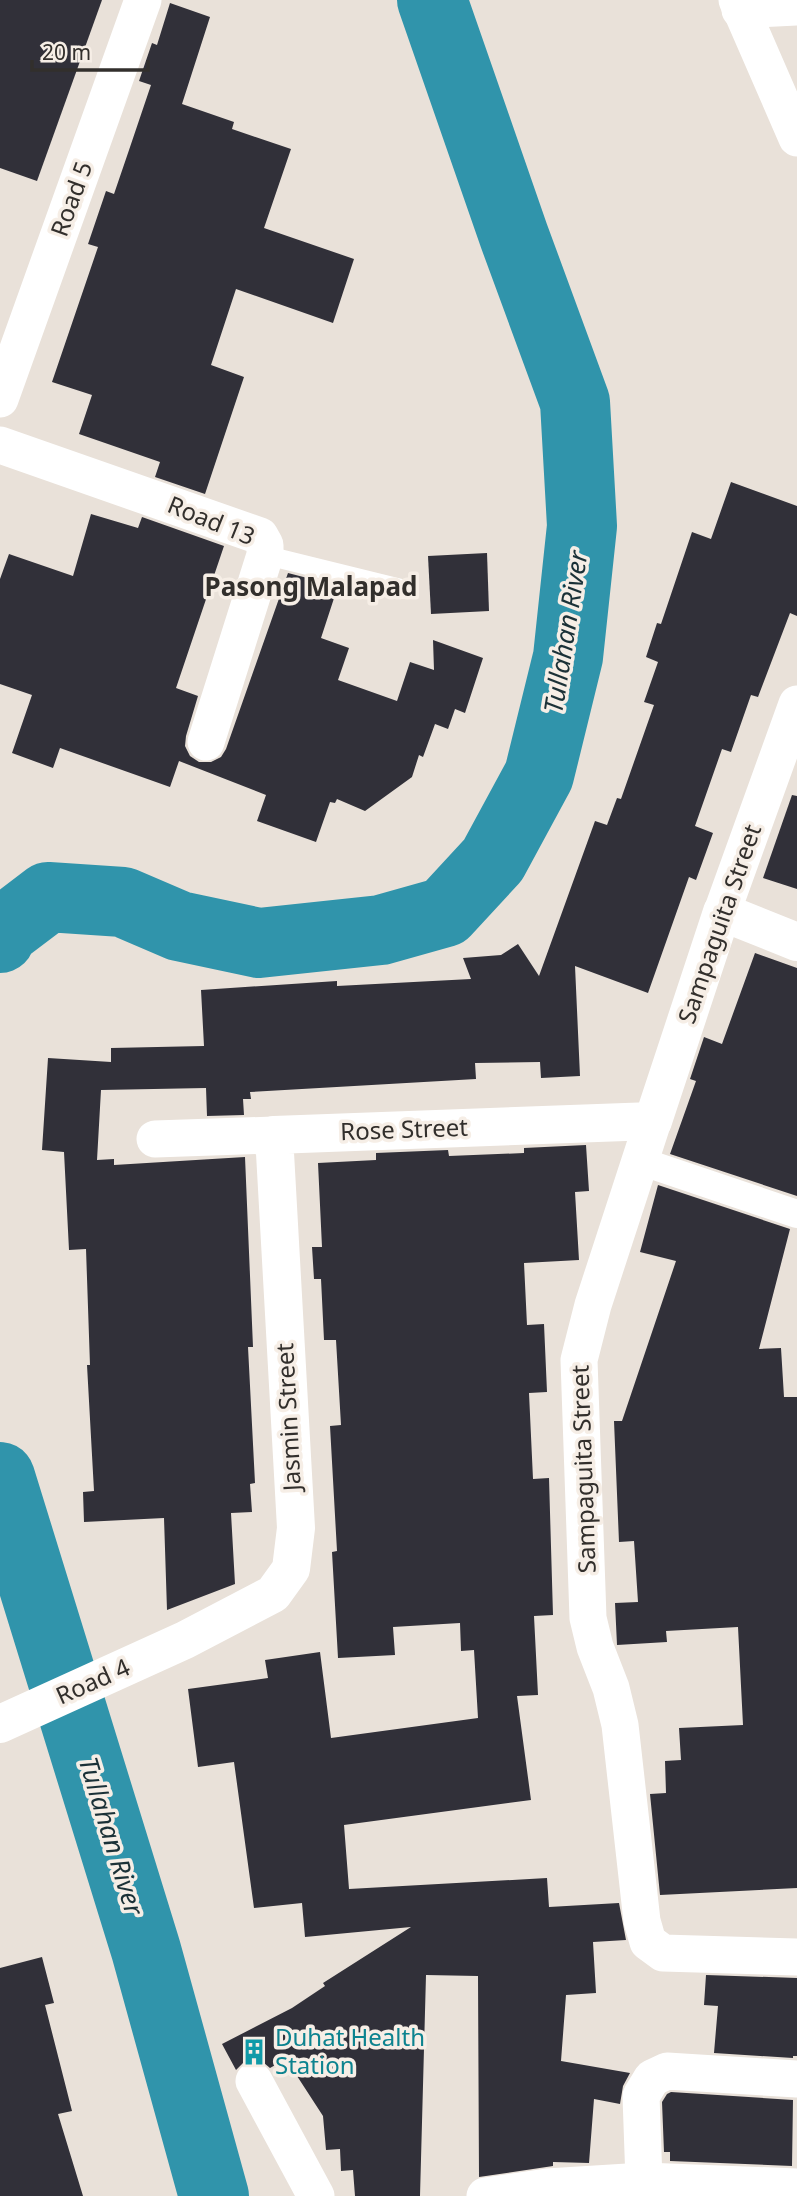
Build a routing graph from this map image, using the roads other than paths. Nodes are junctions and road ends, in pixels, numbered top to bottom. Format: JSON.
{"nodes":[{"id":1,"x":143,"y":0,"type":"edge"},
{"id":2,"x":738,"y":5,"type":"edge"},
{"id":3,"x":797,"y":7,"type":"edge"},
{"id":4,"x":797,"y":138,"type":"edge"},
{"id":5,"x":0,"y":399,"type":"edge"},
{"id":6,"x":0,"y":445,"type":"edge"},
{"id":7,"x":265,"y":555,"type":"junction"},
{"id":8,"x":403,"y":589,"type":"dead end"},
{"id":9,"x":797,"y":704,"type":"edge"},
{"id":10,"x":206,"y":742,"type":"dead end"},
{"id":11,"x":722,"y":912,"type":"junction"},
{"id":12,"x":797,"y":942,"type":"edge"},
{"id":13,"x":653,"y":1121,"type":"junction"},
{"id":14,"x":274,"y":1135,"type":"junction"},
{"id":15,"x":155,"y":1139,"type":"dead end"},
{"id":16,"x":640,"y":1161,"type":"junction"},
{"id":17,"x":797,"y":1214,"type":"edge"},
{"id":18,"x":185,"y":1640,"type":"joint"},
{"id":19,"x":0,"y":1724,"type":"edge"},
{"id":20,"x":797,"y":1957,"type":"edge"},
{"id":21,"x":797,"y":2079,"type":"edge"},
{"id":22,"x":254,"y":2081,"type":"dead end"},
{"id":23,"x":644,"y":2181,"type":"junction"},
{"id":24,"x":797,"y":2187,"type":"edge"},
{"id":25,"x":316,"y":2196,"type":"edge"},
{"id":26,"x":485,"y":2196,"type":"edge"}],
"edges":[{"from":1,"to":5,"type":"street","name":"Road 5"},
{"from":2,"to":3,"type":"street"},
{"from":2,"to":4,"type":"street"},
{"from":6,"to":7,"type":"street","name":"Road 13"},
{"from":7,"to":8,"type":"lane"},
{"from":7,"to":10,"type":"street","name":"Road 13"},
{"from":9,"to":11,"type":"street","name":"Sampaguita Street"},
{"from":11,"to":12,"type":"street"},
{"from":11,"to":13,"type":"street","name":"Sampaguita Street"},
{"from":13,"to":14,"type":"street","name":"Rose Street"},
{"from":13,"to":16,"type":"street","name":"Sampaguita Street"},
{"from":14,"to":15,"type":"street","name":"Rose Street"},
{"from":14,"to":18,"type":"street","name":"Jasmin Street"},
{"from":16,"to":17,"type":"street"},
{"from":16,"to":20,"type":"street","name":"Sampaguita Street"},
{"from":18,"to":19,"type":"street","name":"Road 4"},
{"from":21,"to":23,"type":"street"},
{"from":22,"to":25,"type":"street"},
{"from":23,"to":24,"type":"street"},
{"from":23,"to":26,"type":"street"}]}
